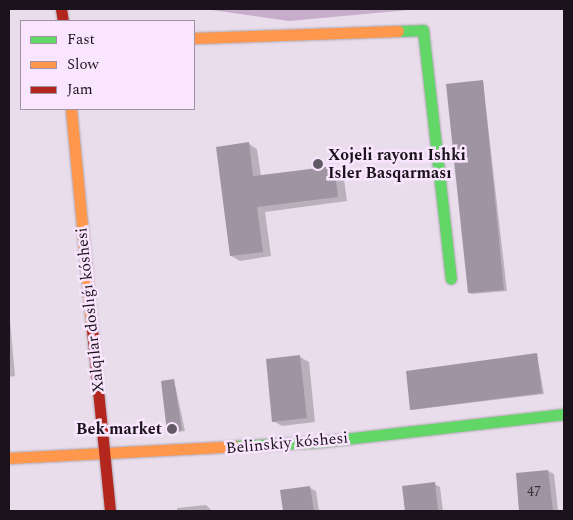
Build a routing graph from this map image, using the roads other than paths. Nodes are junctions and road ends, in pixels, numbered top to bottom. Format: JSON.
{"nodes":[{"id":1,"x":195,"y":38,"type":"edge"},
{"id":2,"x":71,"y":110,"type":"edge"},
{"id":3,"x":451,"y":278,"type":"dead end"},
{"id":4,"x":564,"y":414,"type":"edge"},
{"id":5,"x":105,"y":452,"type":"junction"},
{"id":6,"x":9,"y":458,"type":"edge"},
{"id":7,"x":110,"y":511,"type":"edge"}],
"edges":[{"from":1,"to":3,"type":"street"},
{"from":2,"to":5,"type":"street","name":"Xalqılar doslıǵı kóshesi"},
{"from":4,"to":5,"type":"street","name":"Belinskiy kóshesi"},
{"from":5,"to":6,"type":"street","name":"Belinskiy kóshesi"},
{"from":5,"to":7,"type":"street","name":"Xalqılar doslıǵı kóshesi"}]}
